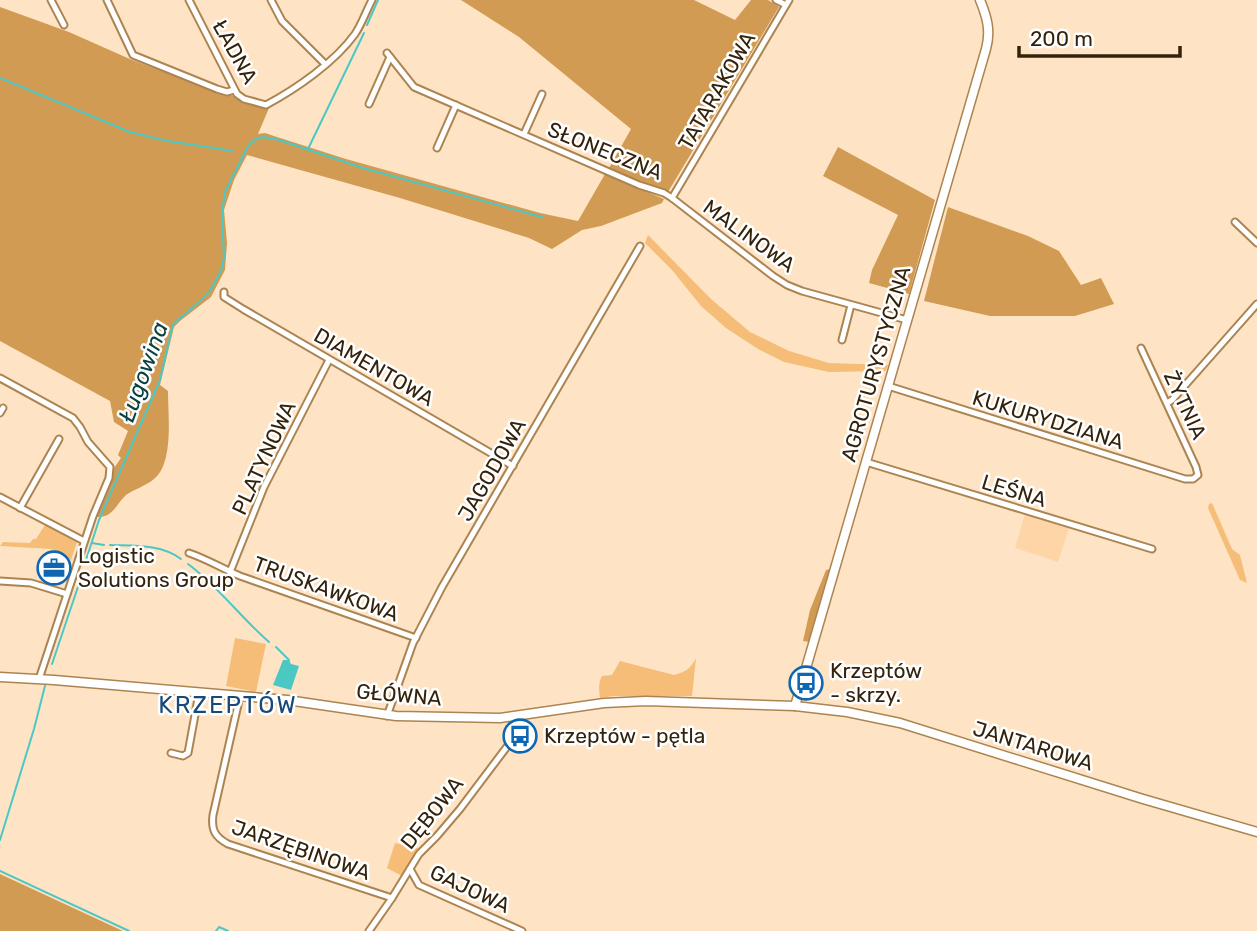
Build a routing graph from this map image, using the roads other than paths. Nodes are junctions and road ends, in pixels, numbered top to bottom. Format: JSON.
{"nodes":[{"id":1,"x":51,"y":0,"type":"edge"},
{"id":2,"x":107,"y":0,"type":"edge"},
{"id":3,"x":189,"y":0,"type":"edge"},
{"id":4,"x":271,"y":0,"type":"edge"},
{"id":5,"x":776,"y":0,"type":"edge"},
{"id":6,"x":980,"y":0,"type":"edge"},
{"id":7,"x":361,"y":1,"type":"edge"},
{"id":8,"x":370,"y":3,"type":"edge"},
{"id":9,"x":787,"y":3,"type":"edge"},
{"id":10,"x":64,"y":25,"type":"dead end"},
{"id":11,"x":325,"y":64,"type":"junction"},
{"id":12,"x":234,"y":90,"type":"junction"},
{"id":13,"x":542,"y":93,"type":"dead end"},
{"id":14,"x":369,"y":104,"type":"dead end"},
{"id":15,"x":456,"y":105,"type":"junction"},
{"id":16,"x":524,"y":134,"type":"junction"},
{"id":17,"x":437,"y":148,"type":"dead end"},
{"id":18,"x":672,"y":198,"type":"junction"},
{"id":19,"x":1236,"y":222,"type":"dead end"},
{"id":20,"x":1257,"y":243,"type":"edge"},
{"id":21,"x":640,"y":246,"type":"dead end"},
{"id":22,"x":224,"y":292,"type":"dead end"},
{"id":23,"x":1257,"y":304,"type":"edge"},
{"id":24,"x":851,"y":305,"type":"junction"},
{"id":25,"x":907,"y":320,"type":"junction"},
{"id":26,"x":842,"y":340,"type":"dead end"},
{"id":27,"x":1141,"y":348,"type":"dead end"},
{"id":28,"x":330,"y":360,"type":"junction"},
{"id":29,"x":0,"y":378,"type":"edge"},
{"id":30,"x":888,"y":386,"type":"junction"},
{"id":31,"x":1167,"y":403,"type":"junction"},
{"id":32,"x":59,"y":439,"type":"dead end"},
{"id":33,"x":866,"y":462,"type":"junction"},
{"id":34,"x":513,"y":466,"type":"junction"},
{"id":35,"x":1198,"y":475,"type":"joint"},
{"id":36,"x":0,"y":497,"type":"edge"},
{"id":37,"x":20,"y":508,"type":"junction"},
{"id":38,"x":84,"y":541,"type":"junction"},
{"id":39,"x":1152,"y":549,"type":"dead end"},
{"id":40,"x":189,"y":553,"type":"dead end"},
{"id":41,"x":230,"y":572,"type":"junction"},
{"id":42,"x":0,"y":581,"type":"edge"},
{"id":43,"x":67,"y":594,"type":"junction"},
{"id":44,"x":415,"y":638,"type":"junction"},
{"id":45,"x":0,"y":677,"type":"edge"},
{"id":46,"x":39,"y":678,"type":"junction"},
{"id":47,"x":199,"y":692,"type":"junction"},
{"id":48,"x":240,"y":696,"type":"junction"},
{"id":49,"x":795,"y":706,"type":"junction"},
{"id":50,"x":387,"y":716,"type":"junction"},
{"id":51,"x":515,"y":716,"type":"junction"},
{"id":52,"x":171,"y":753,"type":"dead end"},
{"id":53,"x":1257,"y":832,"type":"edge"},
{"id":54,"x":410,"y":869,"type":"junction"},
{"id":55,"x":393,"y":898,"type":"junction"},
{"id":56,"x":369,"y":931,"type":"edge"},
{"id":57,"x":522,"y":931,"type":"edge"}],
"edges":[{"from":1,"to":10,"type":"street"},
{"from":2,"to":12,"type":"street"},
{"from":3,"to":12,"type":"street","name":"ŁADNA"},
{"from":4,"to":11,"type":"street"},
{"from":5,"to":9,"type":"street"},
{"from":6,"to":25,"type":"street","name":"AGROTURYSTYCZNA"},
{"from":7,"to":8,"type":"street"},
{"from":8,"to":11,"type":"street"},
{"from":9,"to":18,"type":"street","name":"TATARAKOWA"},
{"from":11,"to":12,"type":"street","name":"ŁADNA"},
{"from":13,"to":16,"type":"street","name":"SŁONECZNA"},
{"from":14,"to":15,"type":"street","name":"SŁONECZNA"},
{"from":15,"to":16,"type":"street","name":"SŁONECZNA"},
{"from":15,"to":17,"type":"street"},
{"from":16,"to":18,"type":"street","name":"SŁONECZNA"},
{"from":18,"to":24,"type":"street","name":"MALINOWA"},
{"from":19,"to":20,"type":"street"},
{"from":21,"to":34,"type":"street","name":"JAGODOWA"},
{"from":22,"to":28,"type":"street","name":"DIAMENTOWA"},
{"from":23,"to":31,"type":"street"},
{"from":24,"to":25,"type":"street","name":"MALINOWA"},
{"from":24,"to":26,"type":"street"},
{"from":25,"to":30,"type":"street","name":"AGROTURYSTYCZNA"},
{"from":27,"to":31,"type":"street","name":"ŻYTNIA"},
{"from":28,"to":34,"type":"street","name":"DIAMENTOWA"},
{"from":28,"to":41,"type":"street","name":"PLATYNOWA"},
{"from":29,"to":38,"type":"street"},
{"from":30,"to":33,"type":"street","name":"AGROTURYSTYCZNA"},
{"from":30,"to":35,"type":"street","name":"KUKURYDZIANA"},
{"from":31,"to":35,"type":"street","name":"ŻYTNIA"},
{"from":32,"to":37,"type":"street"},
{"from":33,"to":39,"type":"street","name":"LEŚNA"},
{"from":33,"to":49,"type":"street","name":"AGROTURYSTYCZNA"},
{"from":34,"to":44,"type":"street","name":"JAGODOWA"},
{"from":36,"to":37,"type":"street"},
{"from":37,"to":38,"type":"street"},
{"from":38,"to":43,"type":"street"},
{"from":40,"to":41,"type":"street","name":"TRUSKAWKOWA"},
{"from":41,"to":44,"type":"street","name":"TRUSKAWKOWA"},
{"from":42,"to":43,"type":"street"},
{"from":43,"to":46,"type":"street"},
{"from":44,"to":50,"type":"street","name":"JAGODOWA"},
{"from":45,"to":46,"type":"street","name":"GŁÓWNA"},
{"from":46,"to":47,"type":"street","name":"GŁÓWNA"},
{"from":47,"to":48,"type":"street","name":"GŁÓWNA"},
{"from":47,"to":52,"type":"street"},
{"from":48,"to":50,"type":"street","name":"GŁÓWNA"},
{"from":48,"to":55,"type":"street","name":"JARZĘBINOWA"},
{"from":49,"to":51,"type":"street","name":"GŁÓWNA"},
{"from":49,"to":53,"type":"street","name":"JANTAROWA"},
{"from":50,"to":51,"type":"street","name":"GŁÓWNA"},
{"from":51,"to":54,"type":"street","name":"DĘBOWA"},
{"from":54,"to":55,"type":"street","name":"DĘBOWA"},
{"from":54,"to":57,"type":"street","name":"GAJOWA"},
{"from":55,"to":56,"type":"street","name":"DĘBOWA"}]}
